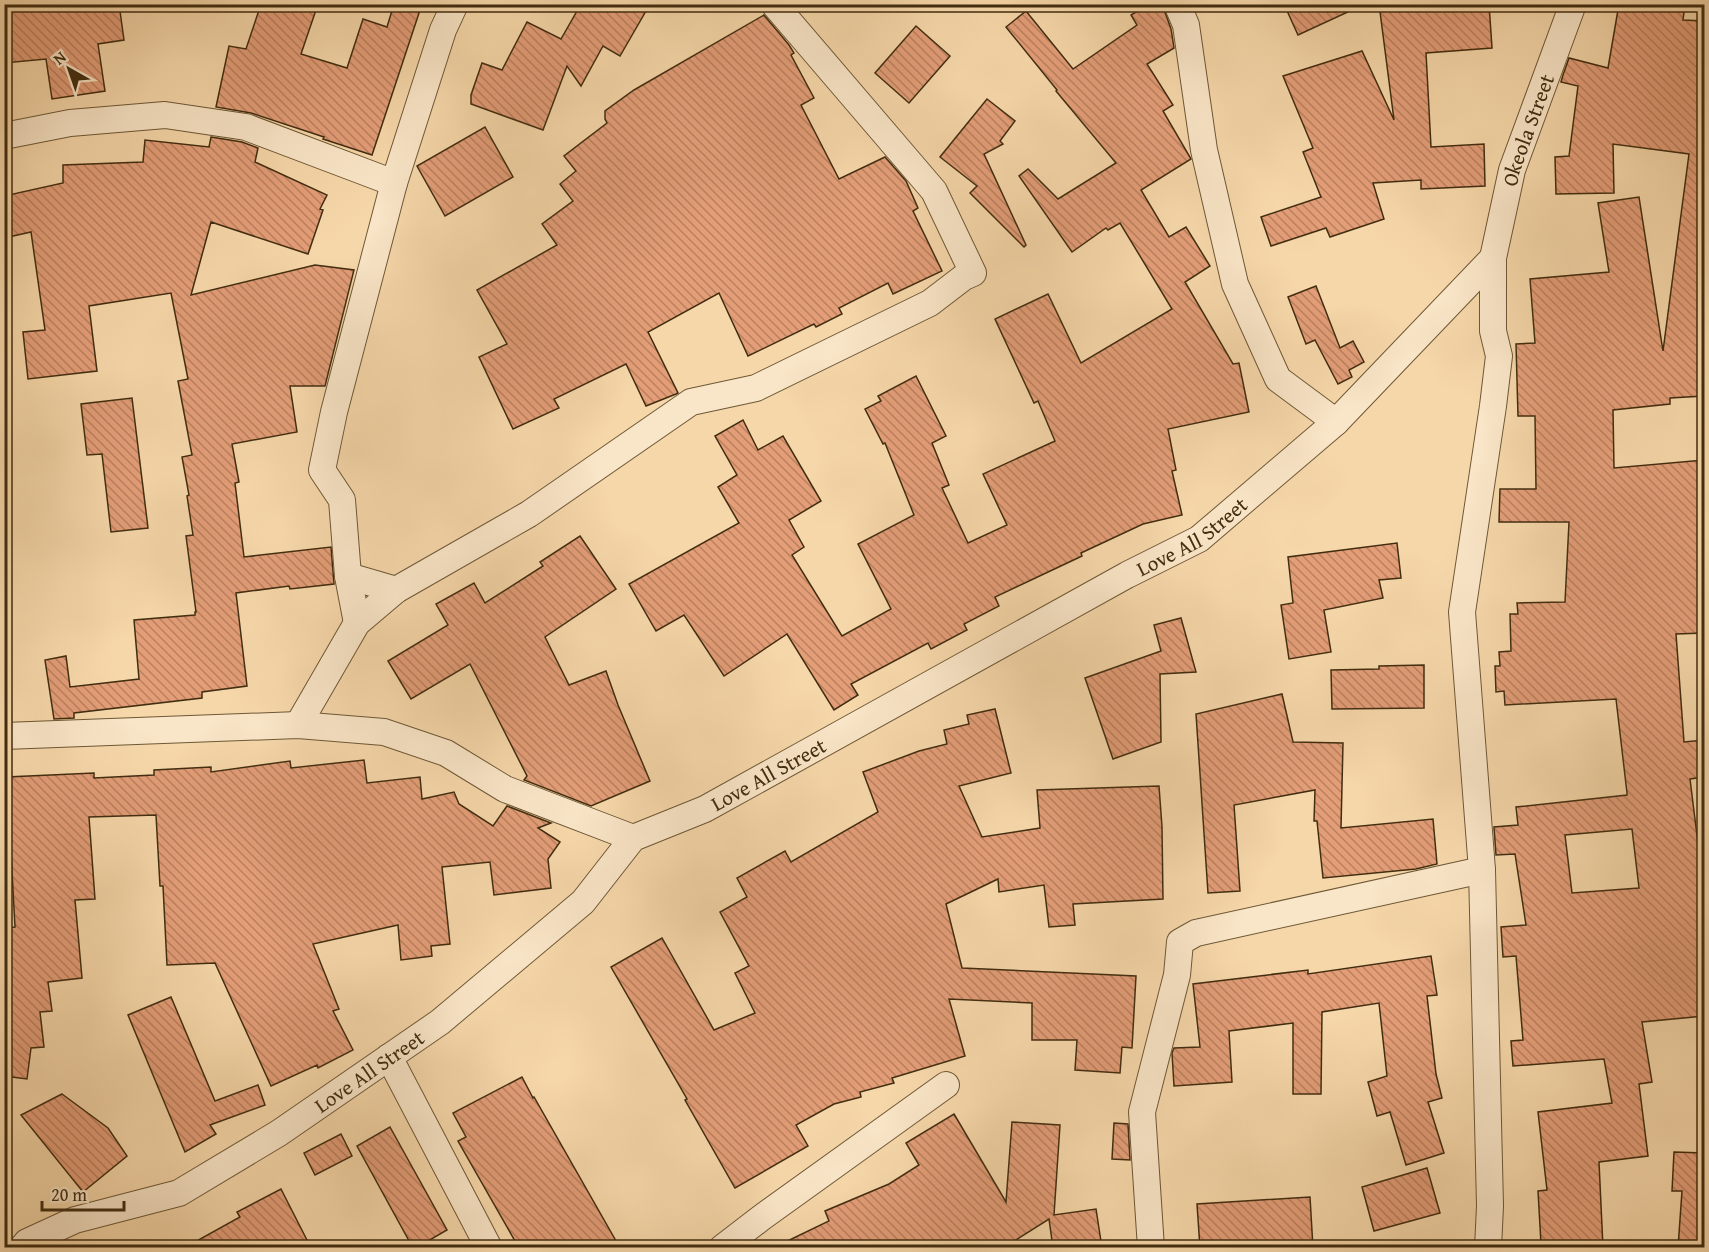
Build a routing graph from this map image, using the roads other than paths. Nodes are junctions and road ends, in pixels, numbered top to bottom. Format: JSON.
{"nodes":[{"id":1,"x":454,"y":4,"type":"edge"},
{"id":2,"x":774,"y":4,"type":"edge"},
{"id":3,"x":1178,"y":4,"type":"edge"},
{"id":4,"x":1573,"y":4,"type":"edge"},
{"id":5,"x":4,"y":136,"type":"edge"},
{"id":6,"x":394,"y":183,"type":"junction"},
{"id":7,"x":1493,"y":258,"type":"junction"},
{"id":8,"x":1336,"y":422,"type":"junction"},
{"id":9,"x":348,"y":576,"type":"junction"},
{"id":10,"x":396,"y":590,"type":"junction"},
{"id":11,"x":357,"y":623,"type":"junction"},
{"id":12,"x":298,"y":725,"type":"junction"},
{"id":13,"x":4,"y":736,"type":"edge"},
{"id":14,"x":633,"y":838,"type":"junction"},
{"id":15,"x":1482,"y":870,"type":"junction"},
{"id":16,"x":389,"y":1057,"type":"junction"},
{"id":17,"x":946,"y":1085,"type":"dead end"},
{"id":18,"x":22,"y":1248,"type":"edge"},
{"id":19,"x":489,"y":1248,"type":"edge"},
{"id":20,"x":722,"y":1248,"type":"edge"},
{"id":21,"x":1150,"y":1248,"type":"edge"},
{"id":22,"x":1488,"y":1248,"type":"edge"}],
"edges":[{"from":1,"to":6,"type":"street"},
{"from":2,"to":10,"type":"street"},
{"from":3,"to":8,"type":"street"},
{"from":4,"to":7,"type":"street","name":"Okeola Street"},
{"from":5,"to":6,"type":"street"},
{"from":6,"to":9,"type":"street"},
{"from":7,"to":8,"type":"street","name":"Love All Street"},
{"from":7,"to":15,"type":"street","name":"Okeola Street"},
{"from":8,"to":14,"type":"street","name":"Love All Street"},
{"from":9,"to":10,"type":"street"},
{"from":9,"to":11,"type":"street"},
{"from":10,"to":11,"type":"street"},
{"from":11,"to":12,"type":"street"},
{"from":12,"to":13,"type":"street"},
{"from":12,"to":14,"type":"street"},
{"from":14,"to":16,"type":"street","name":"Love All Street"},
{"from":15,"to":21,"type":"street"},
{"from":15,"to":22,"type":"street","name":"Okeola Street"},
{"from":16,"to":18,"type":"street","name":"Love All Street"},
{"from":16,"to":19,"type":"street"},
{"from":17,"to":20,"type":"street"}]}
